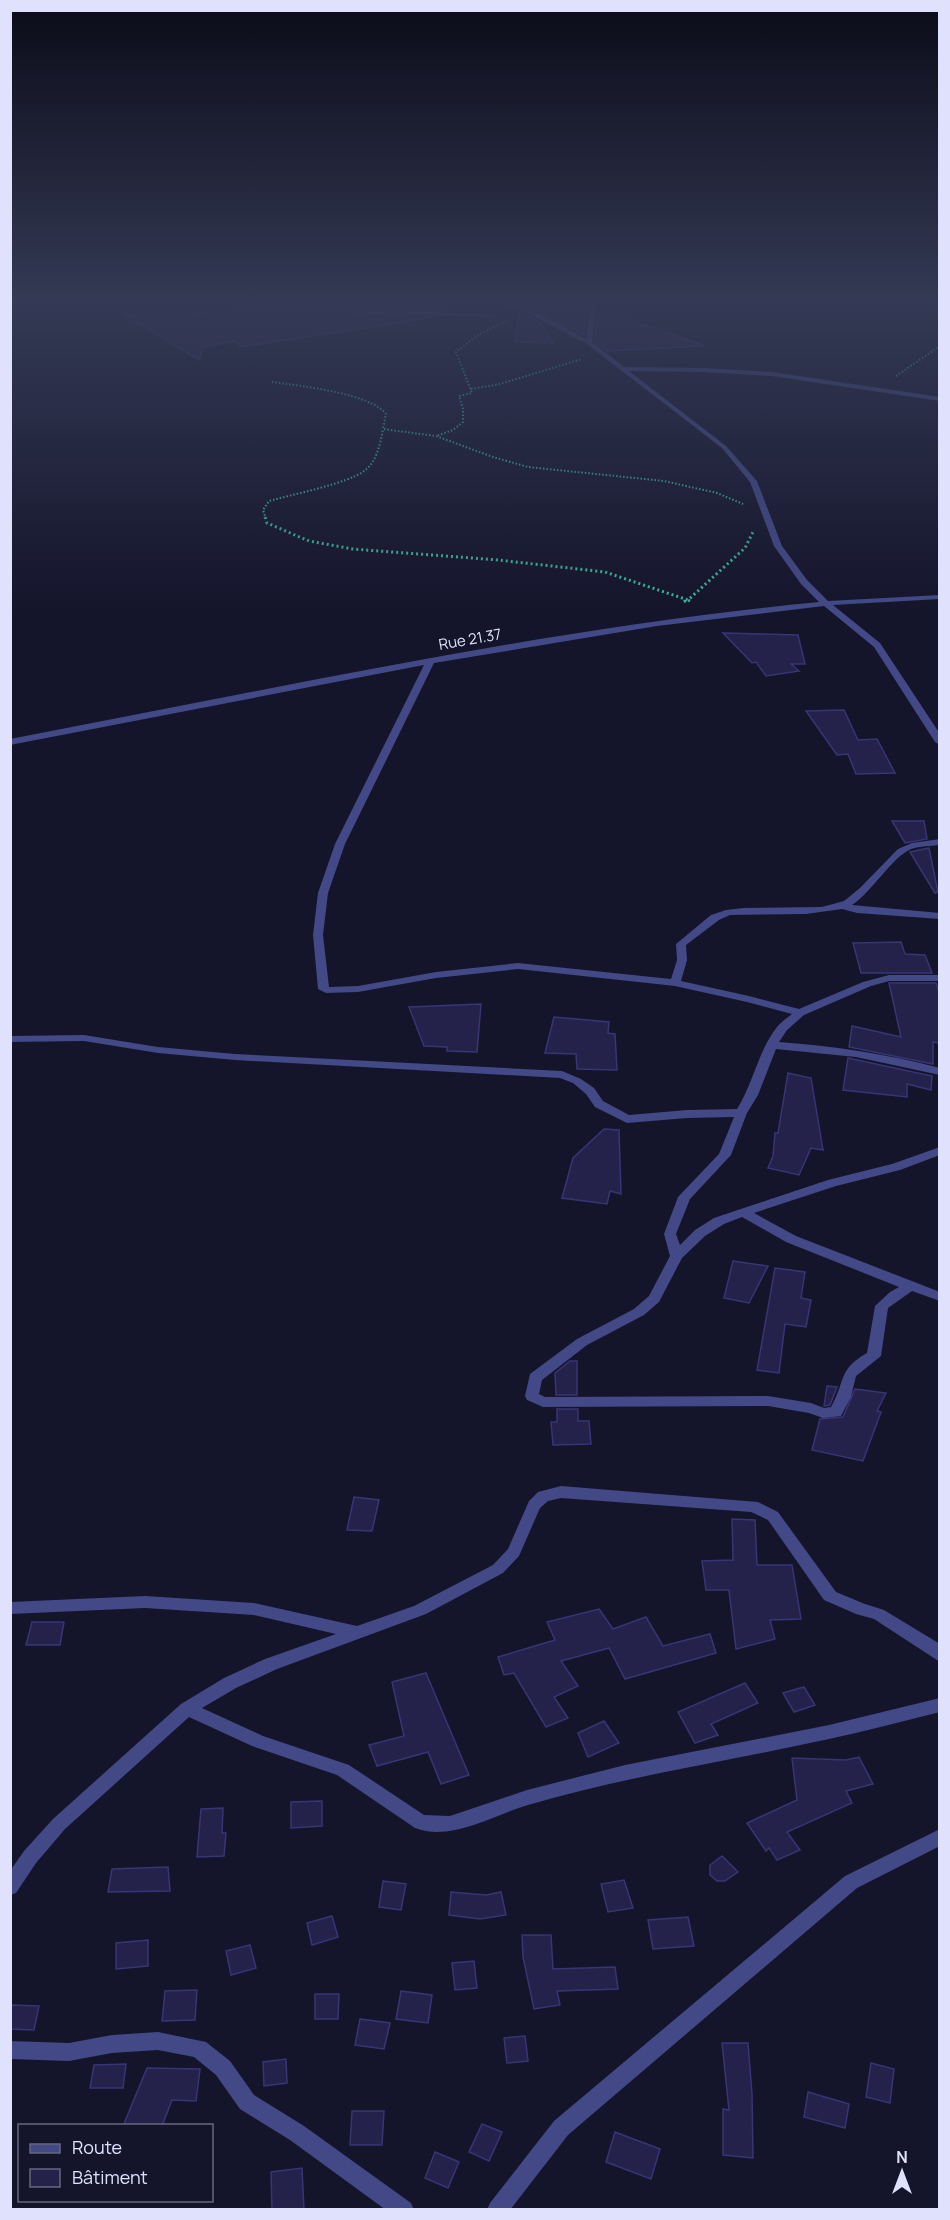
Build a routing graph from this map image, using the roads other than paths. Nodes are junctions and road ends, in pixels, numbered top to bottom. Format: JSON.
{"nodes":[{"id":1,"x":671,"y":406,"type":"edge"},
{"id":2,"x":939,"y":597,"type":"edge"},
{"id":3,"x":825,"y":603,"type":"junction"},
{"id":4,"x":431,"y":660,"type":"junction"},
{"id":5,"x":938,"y":736,"type":"edge"},
{"id":6,"x":10,"y":742,"type":"edge"},
{"id":7,"x":939,"y":842,"type":"edge"},
{"id":8,"x":841,"y":906,"type":"junction"},
{"id":9,"x":939,"y":916,"type":"edge"},
{"id":10,"x":939,"y":978,"type":"edge"},
{"id":11,"x":675,"y":983,"type":"junction"},
{"id":12,"x":800,"y":1013,"type":"junction"},
{"id":13,"x":10,"y":1039,"type":"edge"},
{"id":14,"x":772,"y":1045,"type":"junction"},
{"id":15,"x":939,"y":1072,"type":"edge"},
{"id":16,"x":741,"y":1113,"type":"junction"},
{"id":17,"x":939,"y":1151,"type":"edge"},
{"id":18,"x":744,"y":1213,"type":"junction"},
{"id":19,"x":677,"y":1256,"type":"junction"},
{"id":20,"x":911,"y":1286,"type":"junction"},
{"id":21,"x":939,"y":1298,"type":"edge"},
{"id":22,"x":10,"y":1608,"type":"edge"},
{"id":23,"x":356,"y":1632,"type":"junction"},
{"id":24,"x":939,"y":1656,"type":"edge"},
{"id":25,"x":939,"y":1705,"type":"edge"},
{"id":26,"x":188,"y":1709,"type":"junction"},
{"id":27,"x":939,"y":1837,"type":"edge"},
{"id":28,"x":10,"y":1887,"type":"edge"},
{"id":29,"x":10,"y":2050,"type":"edge"},
{"id":30,"x":404,"y":2210,"type":"edge"},
{"id":31,"x":497,"y":2210,"type":"edge"}],
"edges":[{"from":1,"to":3,"type":"street"},
{"from":2,"to":3,"type":"street","name":"Rue 21.37"},
{"from":3,"to":4,"type":"street","name":"Rue 21.37"},
{"from":3,"to":5,"type":"street"},
{"from":4,"to":6,"type":"street","name":"Rue 21.37"},
{"from":4,"to":11,"type":"street"},
{"from":7,"to":8,"type":"street"},
{"from":8,"to":9,"type":"street"},
{"from":8,"to":11,"type":"street"},
{"from":10,"to":12,"type":"street"},
{"from":11,"to":12,"type":"street"},
{"from":12,"to":14,"type":"street"},
{"from":13,"to":16,"type":"street"},
{"from":14,"to":15,"type":"street"},
{"from":14,"to":16,"type":"street"},
{"from":16,"to":19,"type":"street"},
{"from":17,"to":18,"type":"street"},
{"from":18,"to":19,"type":"street"},
{"from":18,"to":20,"type":"street"},
{"from":19,"to":20,"type":"street"},
{"from":20,"to":21,"type":"street"},
{"from":22,"to":23,"type":"street"},
{"from":23,"to":24,"type":"street"},
{"from":23,"to":26,"type":"street"},
{"from":25,"to":26,"type":"street"},
{"from":26,"to":28,"type":"street"},
{"from":27,"to":31,"type":"street"},
{"from":29,"to":30,"type":"street"}]}
